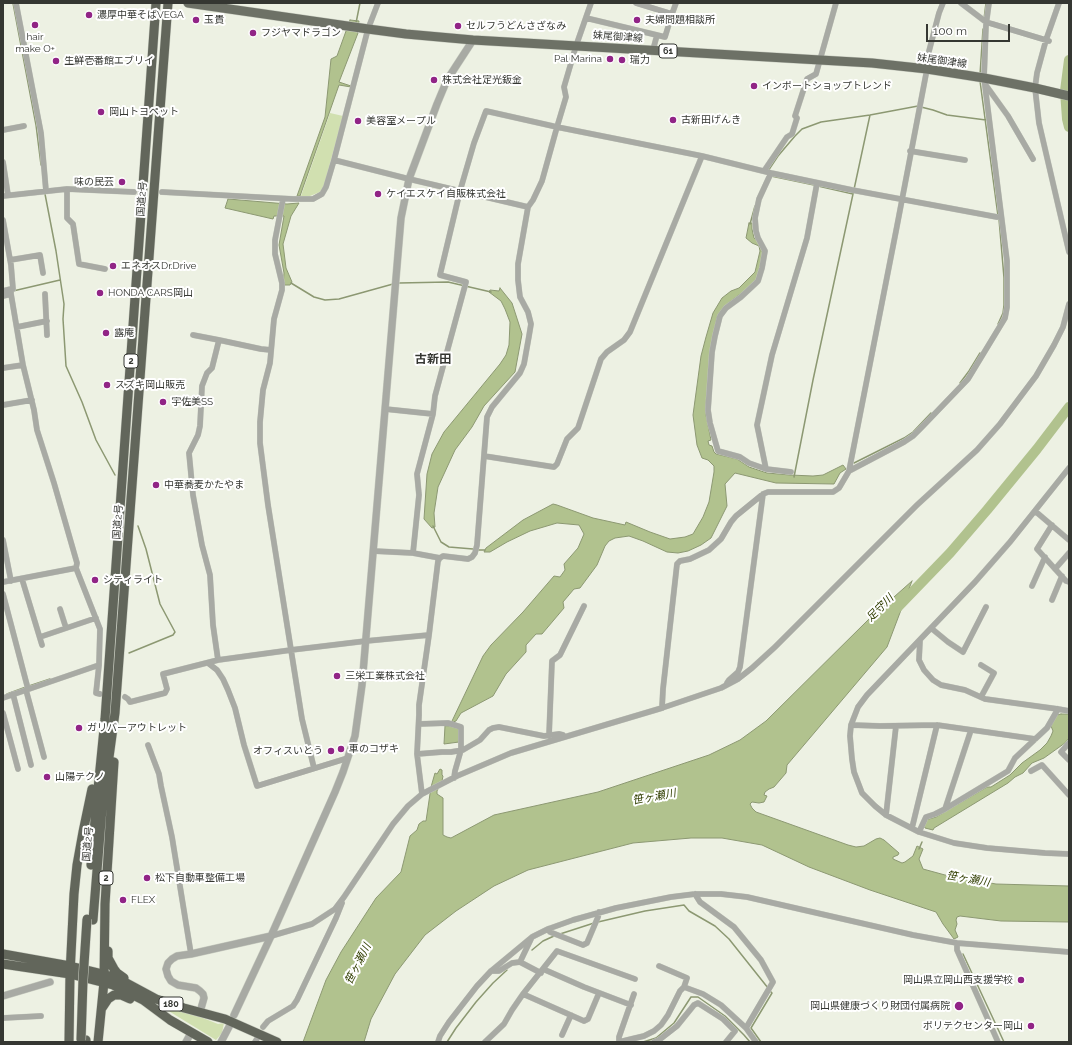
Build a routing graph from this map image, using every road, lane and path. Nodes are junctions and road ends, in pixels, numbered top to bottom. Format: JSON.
{"nodes":[{"id":1,"x":16,"y":3,"type":"edge"},
{"id":2,"x":156,"y":3,"type":"edge"},
{"id":3,"x":168,"y":3,"type":"edge"},
{"id":4,"x":188,"y":3,"type":"edge"},
{"id":5,"x":378,"y":3,"type":"edge"},
{"id":6,"x":592,"y":3,"type":"edge"},
{"id":7,"x":636,"y":3,"type":"edge"},
{"id":8,"x":676,"y":3,"type":"edge"},
{"id":9,"x":836,"y":3,"type":"edge"},
{"id":10,"x":943,"y":3,"type":"edge"},
{"id":11,"x":961,"y":3,"type":"edge"},
{"id":12,"x":989,"y":3,"type":"edge"},
{"id":13,"x":1059,"y":3,"type":"edge"},
{"id":14,"x":672,"y":14,"type":"junction"},
{"id":15,"x":586,"y":18,"type":"junction"},
{"id":16,"x":984,"y":21,"type":"junction"},
{"id":17,"x":368,"y":29,"type":"junction"},
{"id":18,"x":657,"y":35,"type":"junction"},
{"id":19,"x":473,"y":40,"type":"junction"},
{"id":20,"x":1048,"y":41,"type":"junction"},
{"id":21,"x":576,"y":46,"type":"junction"},
{"id":22,"x":653,"y":50,"type":"junction"},
{"id":23,"x":821,"y":60,"type":"junction"},
{"id":24,"x":926,"y":69,"type":"junction"},
{"id":25,"x":982,"y":79,"type":"junction"},
{"id":26,"x":1038,"y":89,"type":"junction"},
{"id":27,"x":1069,"y":96,"type":"edge"},
{"id":28,"x":24,"y":126,"type":"dead end"},
{"id":29,"x":557,"y":126,"type":"junction"},
{"id":30,"x":3,"y":130,"type":"edge"},
{"id":31,"x":910,"y":151,"type":"junction"},
{"id":32,"x":702,"y":156,"type":"junction"},
{"id":33,"x":1033,"y":159,"type":"dead end"},
{"id":34,"x":334,"y":160,"type":"junction"},
{"id":35,"x":965,"y":160,"type":"dead end"},
{"id":36,"x":3,"y":162,"type":"edge"},
{"id":37,"x":769,"y":174,"type":"junction"},
{"id":38,"x":408,"y":179,"type":"junction"},
{"id":39,"x":816,"y":185,"type":"junction"},
{"id":40,"x":67,"y":189,"type":"junction"},
{"id":41,"x":46,"y":191,"type":"junction"},
{"id":42,"x":460,"y":191,"type":"junction"},
{"id":43,"x":134,"y":192,"type":"dead end"},
{"id":44,"x":162,"y":192,"type":"dead end"},
{"id":45,"x":6,"y":196,"type":"edge"},
{"id":46,"x":283,"y":199,"type":"junction"},
{"id":47,"x":901,"y":199,"type":"junction"},
{"id":48,"x":528,"y":207,"type":"junction"},
{"id":49,"x":999,"y":217,"type":"junction"},
{"id":50,"x":3,"y":220,"type":"edge"},
{"id":51,"x":1069,"y":252,"type":"edge"},
{"id":52,"x":10,"y":260,"type":"junction"},
{"id":53,"x":104,"y":269,"type":"dead end"},
{"id":54,"x":43,"y":273,"type":"dead end"},
{"id":55,"x":3,"y":291,"type":"edge"},
{"id":56,"x":11,"y":292,"type":"junction"},
{"id":57,"x":44,"y":294,"type":"dead end"},
{"id":58,"x":3,"y":296,"type":"edge"},
{"id":59,"x":1069,"y":304,"type":"edge"},
{"id":60,"x":46,"y":321,"type":"junction"},
{"id":61,"x":17,"y":327,"type":"junction"},
{"id":62,"x":47,"y":335,"type":"dead end"},
{"id":63,"x":193,"y":335,"type":"dead end"},
{"id":64,"x":219,"y":340,"type":"junction"},
{"id":65,"x":271,"y":350,"type":"junction"},
{"id":66,"x":23,"y":365,"type":"junction"},
{"id":67,"x":3,"y":368,"type":"edge"},
{"id":68,"x":32,"y":400,"type":"junction"},
{"id":69,"x":3,"y":405,"type":"edge"},
{"id":70,"x":385,"y":409,"type":"junction"},
{"id":71,"x":433,"y":414,"type":"junction"},
{"id":72,"x":484,"y":456,"type":"junction"},
{"id":73,"x":1069,"y":468,"type":"edge"},
{"id":74,"x":766,"y":470,"type":"junction"},
{"id":75,"x":848,"y":471,"type":"junction"},
{"id":76,"x":791,"y":472,"type":"dead end"},
{"id":77,"x":763,"y":494,"type":"junction"},
{"id":78,"x":1035,"y":511,"type":"junction"},
{"id":79,"x":1052,"y":525,"type":"junction"},
{"id":80,"x":3,"y":540,"type":"edge"},
{"id":81,"x":1069,"y":540,"type":"edge"},
{"id":82,"x":373,"y":551,"type":"junction"},
{"id":83,"x":413,"y":553,"type":"junction"},
{"id":84,"x":1069,"y":553,"type":"edge"},
{"id":85,"x":4,"y":554,"type":"edge"},
{"id":86,"x":1044,"y":557,"type":"junction"},
{"id":87,"x":440,"y":558,"type":"junction"},
{"id":88,"x":76,"y":568,"type":"junction"},
{"id":89,"x":1055,"y":569,"type":"junction"},
{"id":90,"x":1062,"y":576,"type":"junction"},
{"id":91,"x":22,"y":579,"type":"junction"},
{"id":92,"x":11,"y":581,"type":"junction"},
{"id":93,"x":3,"y":582,"type":"edge"},
{"id":94,"x":1069,"y":582,"type":"edge"},
{"id":95,"x":1032,"y":586,"type":"dead end"},
{"id":96,"x":3,"y":594,"type":"edge"},
{"id":97,"x":1052,"y":600,"type":"dead end"},
{"id":98,"x":584,"y":606,"type":"dead end"},
{"id":99,"x":986,"y":607,"type":"dead end"},
{"id":100,"x":60,"y":609,"type":"dead end"},
{"id":101,"x":96,"y":618,"type":"junction"},
{"id":102,"x":66,"y":628,"type":"junction"},
{"id":103,"x":931,"y":628,"type":"junction"},
{"id":104,"x":429,"y":635,"type":"junction"},
{"id":105,"x":40,"y":637,"type":"junction"},
{"id":106,"x":366,"y":640,"type":"junction"},
{"id":107,"x":920,"y":640,"type":"junction"},
{"id":108,"x":42,"y":645,"type":"dead end"},
{"id":109,"x":291,"y":650,"type":"junction"},
{"id":110,"x":218,"y":660,"type":"junction"},
{"id":111,"x":208,"y":663,"type":"junction"},
{"id":112,"x":99,"y":665,"type":"junction"},
{"id":113,"x":981,"y":666,"type":"dead end"},
{"id":114,"x":726,"y":685,"type":"junction"},
{"id":115,"x":28,"y":688,"type":"junction"},
{"id":116,"x":13,"y":694,"type":"junction"},
{"id":117,"x":100,"y":694,"type":"dead end"},
{"id":118,"x":125,"y":697,"type":"dead end"},
{"id":119,"x":981,"y":697,"type":"junction"},
{"id":120,"x":3,"y":698,"type":"edge"},
{"id":121,"x":662,"y":708,"type":"junction"},
{"id":122,"x":1058,"y":709,"type":"junction"},
{"id":123,"x":1069,"y":711,"type":"edge"},
{"id":124,"x":3,"y":713,"type":"edge"},
{"id":125,"x":115,"y":713,"type":"junction"},
{"id":126,"x":105,"y":719,"type":"junction"},
{"id":127,"x":419,"y":724,"type":"junction"},
{"id":128,"x":851,"y":725,"type":"junction"},
{"id":129,"x":936,"y":725,"type":"junction"},
{"id":130,"x":896,"y":726,"type":"junction"},
{"id":131,"x":971,"y":730,"type":"junction"},
{"id":132,"x":549,"y":736,"type":"junction"},
{"id":133,"x":565,"y":737,"type":"junction"},
{"id":134,"x":1035,"y":739,"type":"junction"},
{"id":135,"x":1069,"y":743,"type":"edge"},
{"id":136,"x":148,"y":744,"type":"dead end"},
{"id":137,"x":461,"y":750,"type":"junction"},
{"id":138,"x":417,"y":754,"type":"junction"},
{"id":139,"x":44,"y":757,"type":"dead end"},
{"id":140,"x":348,"y":758,"type":"junction"},
{"id":141,"x":1069,"y":760,"type":"edge"},
{"id":142,"x":31,"y":765,"type":"dead end"},
{"id":143,"x":314,"y":768,"type":"junction"},
{"id":144,"x":18,"y":769,"type":"dead end"},
{"id":145,"x":1030,"y":771,"type":"dead end"},
{"id":146,"x":453,"y":779,"type":"junction"},
{"id":147,"x":422,"y":794,"type":"junction"},
{"id":148,"x":1069,"y":795,"type":"edge"},
{"id":149,"x":945,"y":809,"type":"junction"},
{"id":150,"x":886,"y":815,"type":"junction"},
{"id":151,"x":912,"y":828,"type":"junction"},
{"id":152,"x":919,"y":832,"type":"junction"},
{"id":153,"x":1069,"y":854,"type":"edge"},
{"id":154,"x":695,"y":894,"type":"junction"},
{"id":155,"x":344,"y":897,"type":"junction"},
{"id":156,"x":105,"y":904,"type":"junction"},
{"id":157,"x":599,"y":912,"type":"junction"},
{"id":158,"x":90,"y":919,"type":"junction"},
{"id":159,"x":548,"y":929,"type":"junction"},
{"id":160,"x":271,"y":936,"type":"junction"},
{"id":161,"x":532,"y":937,"type":"junction"},
{"id":162,"x":957,"y":943,"type":"junction"},
{"id":163,"x":1069,"y":952,"type":"edge"},
{"id":164,"x":3,"y":954,"type":"edge"},
{"id":165,"x":191,"y":954,"type":"junction"},
{"id":166,"x":520,"y":962,"type":"junction"},
{"id":167,"x":3,"y":964,"type":"edge"},
{"id":168,"x":659,"y":966,"type":"dead end"},
{"id":169,"x":70,"y":970,"type":"junction"},
{"id":170,"x":492,"y":971,"type":"junction"},
{"id":171,"x":542,"y":971,"type":"junction"},
{"id":172,"x":104,"y":978,"type":"junction"},
{"id":173,"x":635,"y":979,"type":"dead end"},
{"id":174,"x":50,"y":982,"type":"dead end"},
{"id":175,"x":684,"y":987,"type":"junction"},
{"id":176,"x":599,"y":993,"type":"junction"},
{"id":177,"x":145,"y":994,"type":"junction"},
{"id":178,"x":523,"y":994,"type":"junction"},
{"id":179,"x":634,"y":994,"type":"dead end"},
{"id":180,"x":3,"y":996,"type":"edge"},
{"id":181,"x":631,"y":1005,"type":"junction"},
{"id":182,"x":102,"y":1008,"type":"junction"},
{"id":183,"x":200,"y":1012,"type":"junction"},
{"id":184,"x":234,"y":1015,"type":"dead end"},
{"id":185,"x":571,"y":1015,"type":"junction"},
{"id":186,"x":40,"y":1016,"type":"dead end"},
{"id":187,"x":3,"y":1018,"type":"edge"},
{"id":188,"x":170,"y":1020,"type":"junction"},
{"id":189,"x":230,"y":1025,"type":"dead end"},
{"id":190,"x":263,"y":1027,"type":"dead end"},
{"id":191,"x":746,"y":1028,"type":"junction"},
{"id":192,"x":191,"y":1033,"type":"junction"},
{"id":193,"x":562,"y":1035,"type":"dead end"},
{"id":194,"x":83,"y":1041,"type":"edge"},
{"id":195,"x":275,"y":1041,"type":"edge"},
{"id":196,"x":69,"y":1042,"type":"edge"},
{"id":197,"x":98,"y":1042,"type":"edge"},
{"id":198,"x":186,"y":1042,"type":"edge"},
{"id":199,"x":208,"y":1042,"type":"edge"},
{"id":200,"x":221,"y":1042,"type":"edge"},
{"id":201,"x":438,"y":1042,"type":"edge"},
{"id":202,"x":485,"y":1042,"type":"edge"},
{"id":203,"x":619,"y":1042,"type":"edge"},
{"id":204,"x":654,"y":1042,"type":"edge"},
{"id":205,"x":726,"y":1042,"type":"edge"},
{"id":206,"x":756,"y":1042,"type":"edge"},
{"id":207,"x":998,"y":1042,"type":"edge"}],
"edges":[{"from":1,"to":41,"type":"street"},
{"from":2,"to":126,"type":"highway","name":"国道2号","number":"2"},
{"from":3,"to":125,"type":"highway","name":"国道2号","number":"2"},
{"from":4,"to":17,"type":"main road","name":"妹尾御津線","number":"61"},
{"from":5,"to":17,"type":"street"},
{"from":6,"to":15,"type":"street"},
{"from":7,"to":14,"type":"street"},
{"from":8,"to":14,"type":"street"},
{"from":9,"to":23,"type":"street"},
{"from":10,"to":24,"type":"street"},
{"from":11,"to":16,"type":"street"},
{"from":12,"to":16,"type":"street"},
{"from":13,"to":20,"type":"street"},
{"from":14,"to":18,"type":"street"},
{"from":15,"to":18,"type":"street"},
{"from":15,"to":21,"type":"street"},
{"from":16,"to":20,"type":"street"},
{"from":16,"to":25,"type":"street"},
{"from":17,"to":19,"type":"main road","name":"妹尾御津線","number":"61"},
{"from":17,"to":34,"type":"street"},
{"from":18,"to":22,"type":"street"},
{"from":19,"to":21,"type":"main road","name":"妹尾御津線","number":"61"},
{"from":19,"to":38,"type":"street"},
{"from":20,"to":26,"type":"street"},
{"from":21,"to":22,"type":"main road","name":"妹尾御津線","number":"61"},
{"from":21,"to":29,"type":"street"},
{"from":22,"to":23,"type":"main road","name":"妹尾御津線","number":"61"},
{"from":23,"to":24,"type":"main road","name":"妹尾御津線","number":"61"},
{"from":23,"to":37,"type":"street"},
{"from":24,"to":25,"type":"main road","name":"妹尾御津線","number":"61"},
{"from":24,"to":31,"type":"street"},
{"from":25,"to":26,"type":"main road","name":"妹尾御津線","number":"61"},
{"from":25,"to":33,"type":"street"},
{"from":25,"to":49,"type":"street"},
{"from":26,"to":27,"type":"main road","name":"妹尾御津線","number":"61"},
{"from":26,"to":51,"type":"street"},
{"from":28,"to":30,"type":"street"},
{"from":29,"to":32,"type":"street"},
{"from":29,"to":42,"type":"street"},
{"from":29,"to":48,"type":"street"},
{"from":31,"to":35,"type":"street"},
{"from":31,"to":47,"type":"street"},
{"from":32,"to":37,"type":"street"},
{"from":32,"to":72,"type":"street"},
{"from":34,"to":38,"type":"street"},
{"from":34,"to":46,"type":"street"},
{"from":36,"to":45,"type":"street"},
{"from":37,"to":39,"type":"street"},
{"from":37,"to":74,"type":"street"},
{"from":38,"to":42,"type":"street"},
{"from":38,"to":70,"type":"street"},
{"from":39,"to":47,"type":"street"},
{"from":39,"to":74,"type":"street"},
{"from":40,"to":41,"type":"street"},
{"from":40,"to":43,"type":"street"},
{"from":40,"to":53,"type":"street"},
{"from":41,"to":45,"type":"street"},
{"from":42,"to":48,"type":"street"},
{"from":42,"to":71,"type":"street"},
{"from":44,"to":46,"type":"street"},
{"from":46,"to":65,"type":"street"},
{"from":47,"to":49,"type":"street"},
{"from":47,"to":75,"type":"street"},
{"from":48,"to":72,"type":"street"},
{"from":49,"to":75,"type":"street"},
{"from":50,"to":52,"type":"street"},
{"from":52,"to":54,"type":"street"},
{"from":52,"to":56,"type":"street"},
{"from":55,"to":56,"type":"street"},
{"from":56,"to":58,"type":"street"},
{"from":56,"to":61,"type":"street"},
{"from":57,"to":60,"type":"street"},
{"from":59,"to":114,"type":"street"},
{"from":60,"to":61,"type":"street"},
{"from":60,"to":62,"type":"street"},
{"from":61,"to":66,"type":"street"},
{"from":63,"to":64,"type":"street"},
{"from":64,"to":65,"type":"street"},
{"from":64,"to":110,"type":"street"},
{"from":65,"to":109,"type":"street"},
{"from":66,"to":67,"type":"street"},
{"from":66,"to":68,"type":"street"},
{"from":68,"to":69,"type":"street"},
{"from":68,"to":88,"type":"street"},
{"from":70,"to":71,"type":"street"},
{"from":70,"to":82,"type":"street"},
{"from":71,"to":83,"type":"street"},
{"from":72,"to":87,"type":"street"},
{"from":73,"to":78,"type":"street"},
{"from":74,"to":76,"type":"street"},
{"from":75,"to":77,"type":"street"},
{"from":77,"to":114,"type":"street"},
{"from":77,"to":121,"type":"street"},
{"from":78,"to":79,"type":"street"},
{"from":78,"to":103,"type":"street"},
{"from":79,"to":81,"type":"street"},
{"from":79,"to":86,"type":"street"},
{"from":80,"to":85,"type":"street"},
{"from":82,"to":83,"type":"street"},
{"from":82,"to":106,"type":"street"},
{"from":83,"to":87,"type":"street"},
{"from":84,"to":89,"type":"street"},
{"from":85,"to":92,"type":"street"},
{"from":86,"to":89,"type":"street"},
{"from":86,"to":95,"type":"street"},
{"from":87,"to":104,"type":"street"},
{"from":88,"to":91,"type":"street"},
{"from":88,"to":101,"type":"street"},
{"from":89,"to":90,"type":"street"},
{"from":90,"to":94,"type":"street"},
{"from":90,"to":97,"type":"street"},
{"from":91,"to":92,"type":"street"},
{"from":91,"to":105,"type":"street"},
{"from":92,"to":93,"type":"street"},
{"from":96,"to":115,"type":"street"},
{"from":98,"to":132,"type":"street"},
{"from":99,"to":103,"type":"street"},
{"from":100,"to":102,"type":"street"},
{"from":101,"to":102,"type":"street"},
{"from":101,"to":112,"type":"street"},
{"from":102,"to":105,"type":"street"},
{"from":103,"to":107,"type":"street"},
{"from":104,"to":106,"type":"street"},
{"from":104,"to":127,"type":"street"},
{"from":105,"to":108,"type":"street"},
{"from":106,"to":109,"type":"street"},
{"from":106,"to":140,"type":"street"},
{"from":107,"to":119,"type":"street"},
{"from":107,"to":128,"type":"street"},
{"from":109,"to":110,"type":"street"},
{"from":109,"to":143,"type":"street"},
{"from":110,"to":111,"type":"street"},
{"from":111,"to":118,"type":"street"},
{"from":111,"to":143,"type":"street"},
{"from":112,"to":115,"type":"street"},
{"from":112,"to":117,"type":"street"},
{"from":113,"to":119,"type":"street"},
{"from":114,"to":121,"type":"street"},
{"from":115,"to":116,"type":"street"},
{"from":115,"to":139,"type":"street"},
{"from":116,"to":120,"type":"street"},
{"from":116,"to":142,"type":"street"},
{"from":119,"to":122,"type":"street"},
{"from":121,"to":133,"type":"street"},
{"from":122,"to":123,"type":"street"},
{"from":122,"to":134,"type":"street"},
{"from":124,"to":144,"type":"street"},
{"from":125,"to":156,"type":"highway","number":"2"},
{"from":125,"to":158,"type":"highway","name":"国道2号","number":"2"},
{"from":126,"to":158,"type":"highway","name":"国道2号","number":"2"},
{"from":126,"to":169,"type":"highway","number":"2"},
{"from":127,"to":137,"type":"street"},
{"from":127,"to":138,"type":"street"},
{"from":128,"to":130,"type":"street"},
{"from":128,"to":150,"type":"street"},
{"from":129,"to":130,"type":"street"},
{"from":129,"to":131,"type":"street"},
{"from":129,"to":151,"type":"street"},
{"from":130,"to":150,"type":"street"},
{"from":131,"to":134,"type":"street"},
{"from":131,"to":149,"type":"street"},
{"from":132,"to":133,"type":"street"},
{"from":132,"to":137,"type":"street"},
{"from":133,"to":146,"type":"street"},
{"from":134,"to":149,"type":"street"},
{"from":135,"to":141,"type":"street"},
{"from":136,"to":165,"type":"street"},
{"from":137,"to":138,"type":"street"},
{"from":137,"to":146,"type":"street"},
{"from":138,"to":147,"type":"street"},
{"from":140,"to":143,"type":"street"},
{"from":140,"to":160,"type":"street"},
{"from":145,"to":148,"type":"street"},
{"from":146,"to":147,"type":"street"},
{"from":147,"to":155,"type":"street"},
{"from":149,"to":152,"type":"street"},
{"from":150,"to":151,"type":"street"},
{"from":151,"to":152,"type":"street"},
{"from":152,"to":153,"type":"street"},
{"from":154,"to":157,"type":"street"},
{"from":154,"to":162,"type":"street"},
{"from":154,"to":191,"type":"street"},
{"from":155,"to":160,"type":"street"},
{"from":155,"to":190,"type":"street"},
{"from":156,"to":172,"type":"highway","number":"2"},
{"from":156,"to":177,"type":"highway"},
{"from":157,"to":159,"type":"street"},
{"from":157,"to":159,"type":"street"},
{"from":158,"to":194,"type":"highway","name":"国道2号","number":"2","bridge":true},
{"from":159,"to":161,"type":"street"},
{"from":160,"to":165,"type":"street"},
{"from":160,"to":184,"type":"street"},
{"from":161,"to":166,"type":"street"},
{"from":161,"to":170,"type":"street"},
{"from":162,"to":163,"type":"street"},
{"from":162,"to":207,"type":"street"},
{"from":164,"to":169,"type":"highway","number":"180"},
{"from":165,"to":183,"type":"street"},
{"from":166,"to":170,"type":"street"},
{"from":166,"to":171,"type":"street"},
{"from":167,"to":169,"type":"highway","number":"180"},
{"from":168,"to":175,"type":"street"},
{"from":169,"to":172,"type":"highway","number":"180"},
{"from":169,"to":196,"type":"highway","number":"2"},
{"from":170,"to":201,"type":"street"},
{"from":171,"to":173,"type":"street"},
{"from":171,"to":176,"type":"street"},
{"from":171,"to":178,"type":"street"},
{"from":172,"to":177,"type":"highway","number":"180"},
{"from":172,"to":182,"type":"highway","number":"2"},
{"from":172,"to":188,"type":"highway","number":"180"},
{"from":174,"to":180,"type":"street"},
{"from":175,"to":191,"type":"street"},
{"from":175,"to":203,"type":"street"},
{"from":176,"to":181,"type":"street"},
{"from":176,"to":185,"type":"street"},
{"from":177,"to":183,"type":"highway","number":"180"},
{"from":178,"to":185,"type":"street"},
{"from":178,"to":202,"type":"street"},
{"from":179,"to":181,"type":"street"},
{"from":181,"to":203,"type":"street"},
{"from":182,"to":188,"type":"highway"},
{"from":182,"to":197,"type":"highway","number":"2"},
{"from":183,"to":195,"type":"highway","number":"180"},
{"from":185,"to":193,"type":"street"},
{"from":186,"to":187,"type":"street"},
{"from":188,"to":192,"type":"highway","number":"180"},
{"from":189,"to":200,"type":"street"},
{"from":191,"to":206,"type":"street"},
{"from":192,"to":198,"type":"street"},
{"from":192,"to":199,"type":"highway","number":"180"},
{"from":204,"to":205,"type":"street"}]}
